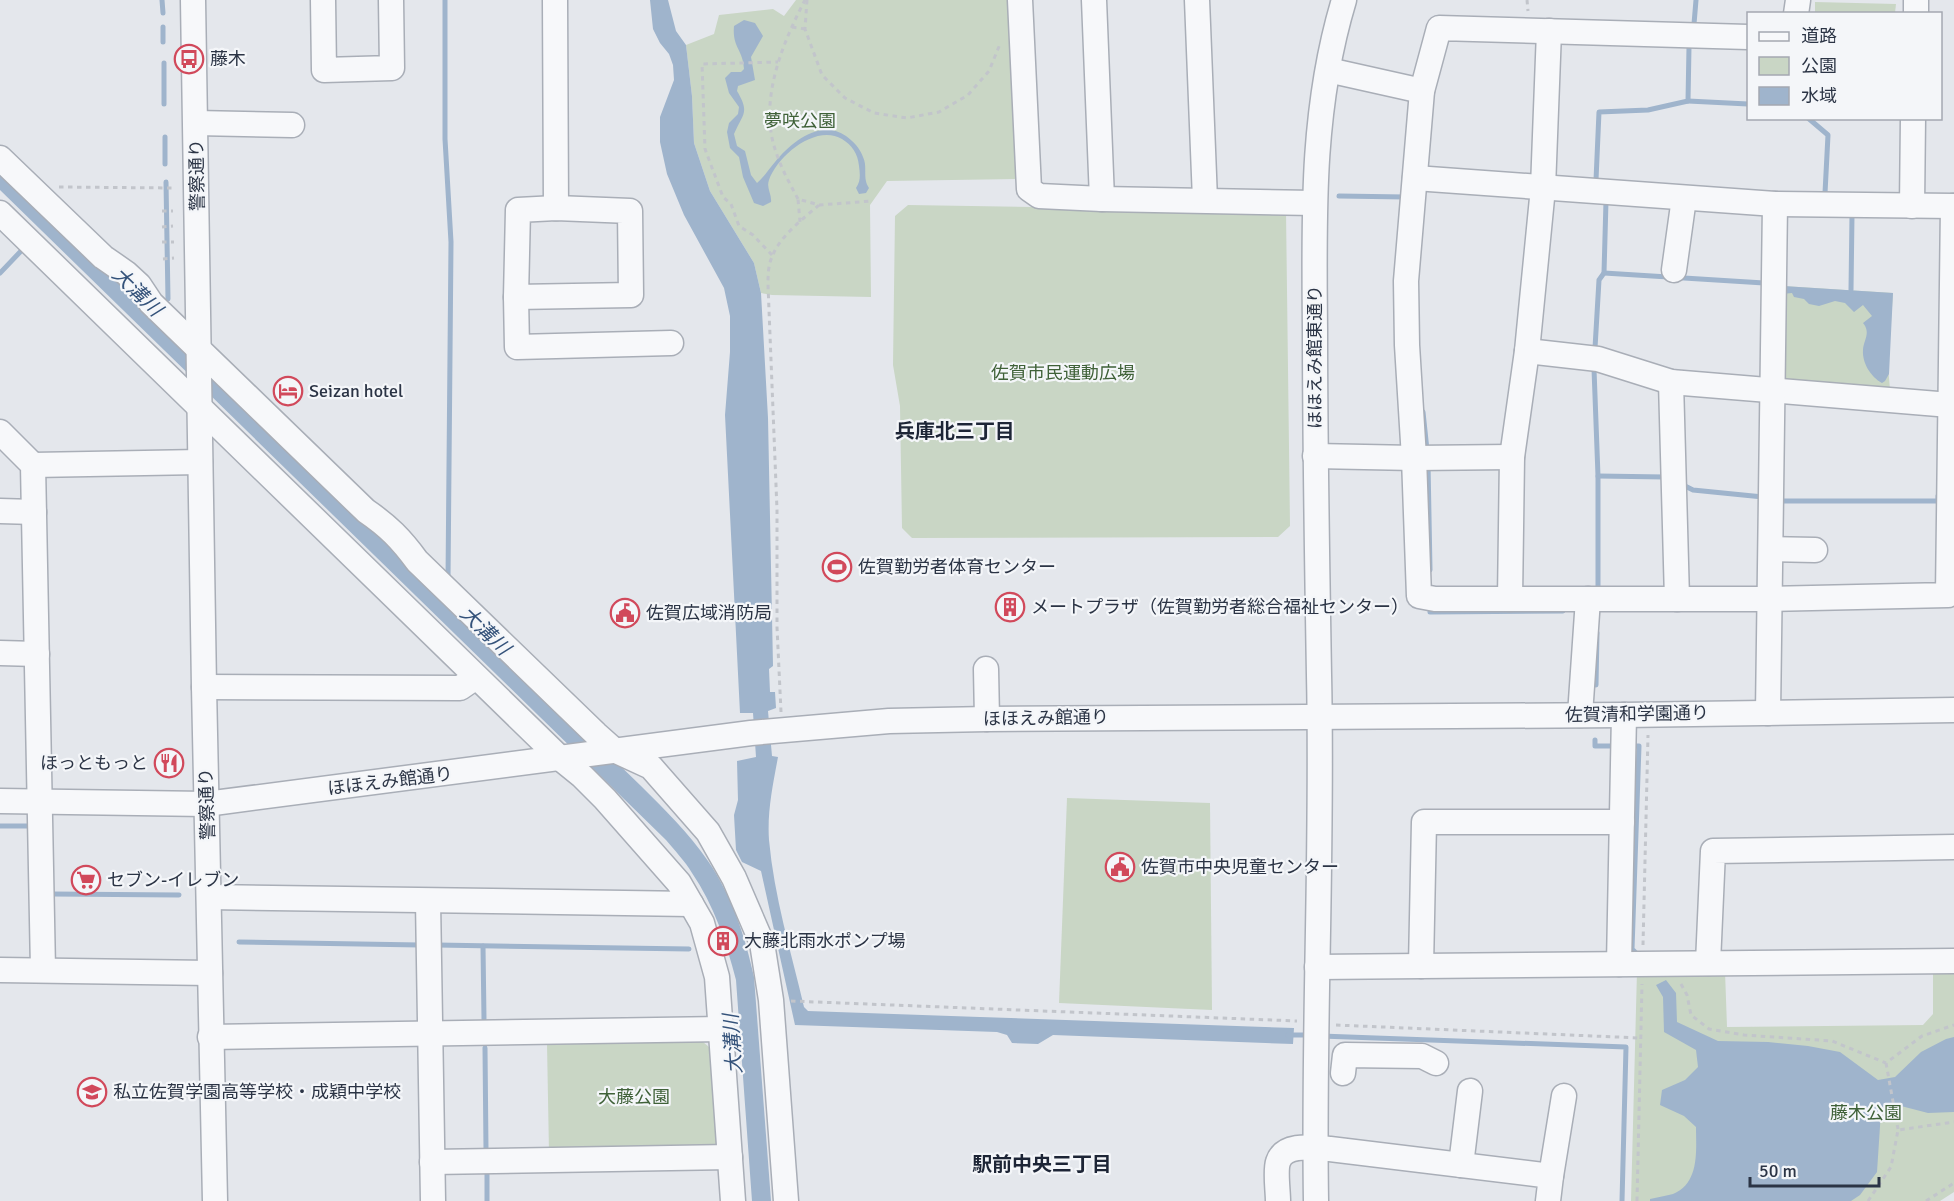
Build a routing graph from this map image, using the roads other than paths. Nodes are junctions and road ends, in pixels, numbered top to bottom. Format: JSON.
{"nodes":[{"id":1,"x":193,"y":0,"type":"edge"},
{"id":2,"x":323,"y":0,"type":"edge"},
{"id":3,"x":391,"y":0,"type":"edge"},
{"id":4,"x":555,"y":0,"type":"edge"},
{"id":5,"x":1020,"y":0,"type":"edge"},
{"id":6,"x":1094,"y":0,"type":"edge"},
{"id":7,"x":1197,"y":0,"type":"edge"},
{"id":8,"x":1344,"y":0,"type":"edge"},
{"id":9,"x":1549,"y":31,"type":"junction"},
{"id":10,"x":1747,"y":37,"type":"edge"},
{"id":11,"x":1328,"y":70,"type":"junction"},
{"id":12,"x":1422,"y":91,"type":"junction"},
{"id":13,"x":1914,"y":120,"type":"edge"},
{"id":14,"x":196,"y":123,"type":"junction"},
{"id":15,"x":292,"y":125,"type":"dead end"},
{"id":16,"x":0,"y":158,"type":"edge"},
{"id":17,"x":1415,"y":178,"type":"junction"},
{"id":18,"x":1543,"y":188,"type":"junction"},
{"id":19,"x":1684,"y":198,"type":"junction"},
{"id":20,"x":1102,"y":199,"type":"junction"},
{"id":21,"x":1205,"y":201,"type":"junction"},
{"id":22,"x":1314,"y":203,"type":"junction"},
{"id":23,"x":1775,"y":204,"type":"junction"},
{"id":24,"x":1911,"y":206,"type":"junction"},
{"id":25,"x":1954,"y":206,"type":"edge"},
{"id":26,"x":556,"y":208,"type":"junction"},
{"id":27,"x":0,"y":213,"type":"edge"},
{"id":28,"x":1674,"y":270,"type":"dead end"},
{"id":29,"x":516,"y":297,"type":"junction"},
{"id":30,"x":671,"y":343,"type":"dead end"},
{"id":31,"x":199,"y":350,"type":"junction"},
{"id":32,"x":1527,"y":351,"type":"junction"},
{"id":33,"x":1671,"y":382,"type":"junction"},
{"id":34,"x":1772,"y":389,"type":"junction"},
{"id":35,"x":1950,"y":405,"type":"junction"},
{"id":36,"x":200,"y":407,"type":"junction"},
{"id":37,"x":0,"y":432,"type":"edge"},
{"id":38,"x":1315,"y":456,"type":"junction"},
{"id":39,"x":1512,"y":457,"type":"junction"},
{"id":40,"x":1423,"y":458,"type":"junction"},
{"id":41,"x":200,"y":462,"type":"junction"},
{"id":42,"x":33,"y":465,"type":"junction"},
{"id":43,"x":0,"y":511,"type":"edge"},
{"id":44,"x":34,"y":512,"type":"junction"},
{"id":45,"x":1771,"y":549,"type":"junction"},
{"id":46,"x":1815,"y":550,"type":"dead end"},
{"id":47,"x":1510,"y":599,"type":"junction"},
{"id":48,"x":1677,"y":599,"type":"junction"},
{"id":49,"x":1771,"y":599,"type":"junction"},
{"id":50,"x":1588,"y":607,"type":"junction"},
{"id":51,"x":0,"y":653,"type":"edge"},
{"id":52,"x":37,"y":654,"type":"junction"},
{"id":53,"x":986,"y":669,"type":"dead end"},
{"id":54,"x":476,"y":676,"type":"junction"},
{"id":55,"x":204,"y":687,"type":"junction"},
{"id":56,"x":1954,"y":710,"type":"edge"},
{"id":57,"x":1768,"y":712,"type":"junction"},
{"id":58,"x":1580,"y":715,"type":"junction"},
{"id":59,"x":1624,"y":715,"type":"junction"},
{"id":60,"x":1320,"y":716,"type":"junction"},
{"id":61,"x":987,"y":719,"type":"junction"},
{"id":62,"x":611,"y":751,"type":"junction"},
{"id":63,"x":568,"y":758,"type":"junction"},
{"id":64,"x":0,"y":801,"type":"edge"},
{"id":65,"x":39,"y":802,"type":"junction"},
{"id":66,"x":206,"y":804,"type":"junction"},
{"id":67,"x":1622,"y":822,"type":"junction"},
{"id":68,"x":1954,"y":848,"type":"edge"},
{"id":69,"x":209,"y":897,"type":"junction"},
{"id":70,"x":428,"y":901,"type":"junction"},
{"id":71,"x":691,"y":904,"type":"junction"},
{"id":72,"x":1954,"y":961,"type":"edge"},
{"id":73,"x":1708,"y":963,"type":"junction"},
{"id":74,"x":1619,"y":964,"type":"junction"},
{"id":75,"x":1421,"y":966,"type":"junction"},
{"id":76,"x":1317,"y":967,"type":"junction"},
{"id":77,"x":0,"y":970,"type":"edge"},
{"id":78,"x":43,"y":970,"type":"junction"},
{"id":79,"x":210,"y":973,"type":"junction"},
{"id":80,"x":722,"y":1029,"type":"junction"},
{"id":81,"x":430,"y":1034,"type":"junction"},
{"id":82,"x":210,"y":1036,"type":"junction"},
{"id":83,"x":1316,"y":1051,"type":"junction"},
{"id":84,"x":1436,"y":1063,"type":"dead end"},
{"id":85,"x":1470,"y":1091,"type":"dead end"},
{"id":86,"x":1564,"y":1096,"type":"dead end"},
{"id":87,"x":1315,"y":1148,"type":"junction"},
{"id":88,"x":730,"y":1157,"type":"junction"},
{"id":89,"x":432,"y":1162,"type":"junction"},
{"id":90,"x":1461,"y":1165,"type":"junction"},
{"id":91,"x":1551,"y":1176,"type":"junction"},
{"id":92,"x":215,"y":1201,"type":"edge"},
{"id":93,"x":433,"y":1201,"type":"edge"},
{"id":94,"x":733,"y":1201,"type":"edge"},
{"id":95,"x":786,"y":1201,"type":"edge"},
{"id":96,"x":1278,"y":1201,"type":"edge"},
{"id":97,"x":1316,"y":1201,"type":"edge"},
{"id":98,"x":1548,"y":1201,"type":"edge"}],
"edges":[{"from":1,"to":14,"type":"street","name":"警察通り"},
{"from":2,"to":3,"type":"street"},
{"from":4,"to":26,"type":"street"},
{"from":5,"to":20,"type":"street"},
{"from":6,"to":20,"type":"street"},
{"from":7,"to":21,"type":"street"},
{"from":8,"to":11,"type":"street","name":"ほほえみ館東通り"},
{"from":9,"to":10,"type":"street"},
{"from":9,"to":12,"type":"street"},
{"from":9,"to":18,"type":"street"},
{"from":11,"to":12,"type":"street"},
{"from":11,"to":22,"type":"street","name":"ほほえみ館東通り"},
{"from":12,"to":17,"type":"street"},
{"from":13,"to":24,"type":"street"},
{"from":14,"to":15,"type":"street"},
{"from":14,"to":31,"type":"street","name":"警察通り"},
{"from":16,"to":31,"type":"street"},
{"from":17,"to":18,"type":"street"},
{"from":17,"to":40,"type":"street"},
{"from":18,"to":19,"type":"street"},
{"from":18,"to":32,"type":"street"},
{"from":19,"to":23,"type":"street"},
{"from":19,"to":28,"type":"street"},
{"from":20,"to":21,"type":"street"},
{"from":21,"to":22,"type":"street"},
{"from":22,"to":38,"type":"street","name":"ほほえみ館東通り"},
{"from":23,"to":24,"type":"street"},
{"from":23,"to":34,"type":"street"},
{"from":24,"to":25,"type":"street"},
{"from":25,"to":35,"type":"street"},
{"from":26,"to":29,"type":"street"},
{"from":26,"to":29,"type":"street"},
{"from":27,"to":36,"type":"street"},
{"from":29,"to":30,"type":"street"},
{"from":31,"to":36,"type":"street","name":"警察通り"},
{"from":31,"to":62,"type":"street"},
{"from":32,"to":33,"type":"street"},
{"from":32,"to":39,"type":"street"},
{"from":33,"to":34,"type":"street"},
{"from":33,"to":48,"type":"street"},
{"from":34,"to":35,"type":"street"},
{"from":34,"to":45,"type":"street"},
{"from":35,"to":49,"type":"street"},
{"from":36,"to":41,"type":"street","name":"警察通り"},
{"from":36,"to":54,"type":"street"},
{"from":37,"to":42,"type":"street"},
{"from":38,"to":40,"type":"street"},
{"from":38,"to":60,"type":"street","name":"ほほえみ館東通り"},
{"from":39,"to":40,"type":"street"},
{"from":39,"to":47,"type":"street"},
{"from":40,"to":47,"type":"street"},
{"from":41,"to":42,"type":"street"},
{"from":41,"to":55,"type":"street","name":"警察通り"},
{"from":42,"to":44,"type":"street"},
{"from":43,"to":44,"type":"street"},
{"from":44,"to":52,"type":"street"},
{"from":45,"to":46,"type":"street"},
{"from":45,"to":49,"type":"street"},
{"from":47,"to":50,"type":"street"},
{"from":48,"to":49,"type":"street"},
{"from":48,"to":50,"type":"street"},
{"from":49,"to":57,"type":"street"},
{"from":50,"to":58,"type":"street"},
{"from":51,"to":52,"type":"street"},
{"from":52,"to":65,"type":"street"},
{"from":53,"to":61,"type":"street"},
{"from":54,"to":55,"type":"street"},
{"from":54,"to":63,"type":"street"},
{"from":55,"to":66,"type":"street","name":"警察通り"},
{"from":56,"to":57,"type":"street","name":"佐賀清和学園通り"},
{"from":57,"to":59,"type":"street","name":"佐賀清和学園通り"},
{"from":58,"to":59,"type":"street","name":"佐賀清和学園通り"},
{"from":58,"to":60,"type":"street","name":"佐賀清和学園通り"},
{"from":59,"to":67,"type":"street"},
{"from":60,"to":61,"type":"street","name":"ほほえみ館通り"},
{"from":60,"to":76,"type":"street","name":"ほほえみ館東通り"},
{"from":61,"to":62,"type":"street","name":"ほほえみ館通り"},
{"from":62,"to":63,"type":"street","name":"ほほえみ館通り"},
{"from":62,"to":95,"type":"street"},
{"from":63,"to":66,"type":"street","name":"ほほえみ館通り"},
{"from":63,"to":71,"type":"street"},
{"from":64,"to":65,"type":"street","name":"ほほえみ館通り"},
{"from":65,"to":66,"type":"street","name":"ほほえみ館通り"},
{"from":65,"to":78,"type":"street"},
{"from":66,"to":69,"type":"street","name":"警察通り"},
{"from":67,"to":74,"type":"street"},
{"from":67,"to":75,"type":"street"},
{"from":68,"to":73,"type":"street"},
{"from":69,"to":70,"type":"street"},
{"from":69,"to":79,"type":"street","name":"警察通り"},
{"from":70,"to":71,"type":"street"},
{"from":70,"to":81,"type":"street"},
{"from":71,"to":80,"type":"street"},
{"from":72,"to":73,"type":"street"},
{"from":73,"to":74,"type":"street"},
{"from":74,"to":75,"type":"street"},
{"from":75,"to":76,"type":"street"},
{"from":76,"to":83,"type":"street","name":"ほほえみ館東通り"},
{"from":77,"to":78,"type":"street"},
{"from":78,"to":79,"type":"street"},
{"from":79,"to":82,"type":"street","name":"警察通り"},
{"from":80,"to":81,"type":"street"},
{"from":80,"to":88,"type":"street"},
{"from":81,"to":82,"type":"street"},
{"from":81,"to":89,"type":"street"},
{"from":82,"to":92,"type":"street","name":"警察通り"},
{"from":83,"to":84,"type":"street"},
{"from":83,"to":87,"type":"street","name":"ほほえみ館東通り"},
{"from":85,"to":90,"type":"street"},
{"from":86,"to":91,"type":"street"},
{"from":87,"to":90,"type":"street"},
{"from":87,"to":96,"type":"street"},
{"from":87,"to":97,"type":"street","name":"ほほえみ館東通り"},
{"from":88,"to":89,"type":"street"},
{"from":88,"to":94,"type":"street"},
{"from":89,"to":93,"type":"street"},
{"from":90,"to":91,"type":"street"},
{"from":91,"to":98,"type":"street"}]}
